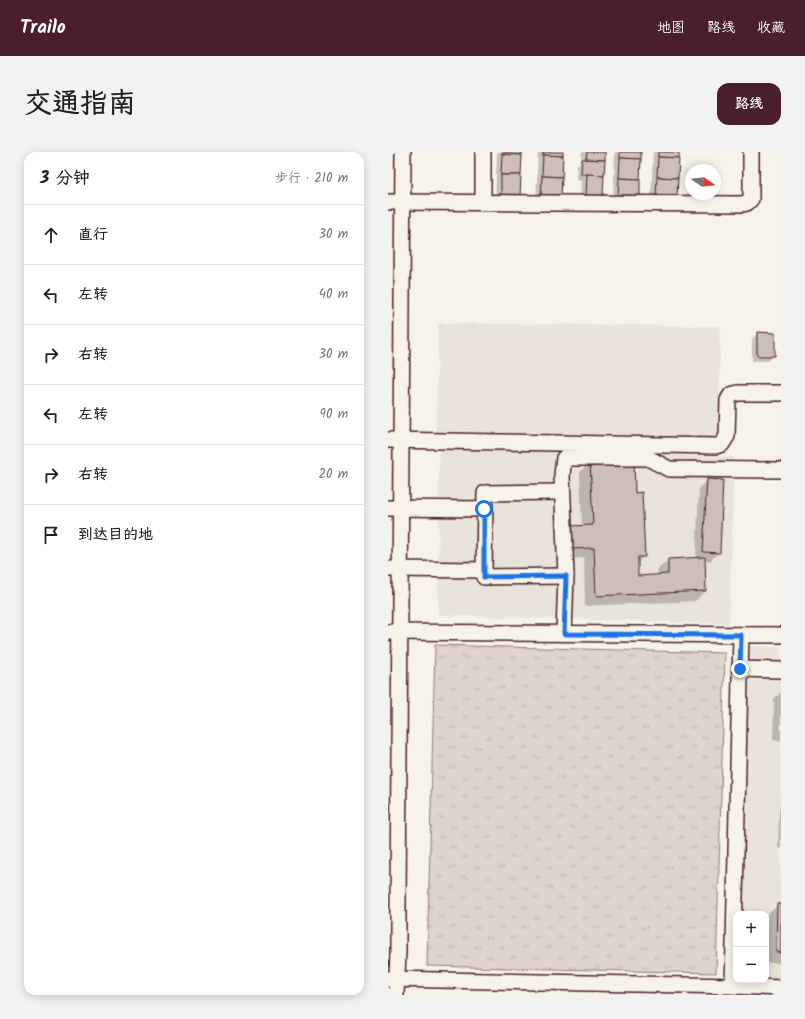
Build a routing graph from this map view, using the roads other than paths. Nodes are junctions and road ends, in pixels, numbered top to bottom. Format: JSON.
{"nodes":[{"id":1,"x":403,"y":152,"type":"edge"},
{"id":2,"x":483,"y":152,"type":"edge"},
{"id":3,"x":752,"y":152,"type":"edge"},
{"id":4,"x":388,"y":202,"type":"edge"},
{"id":5,"x":403,"y":202,"type":"junction"},
{"id":6,"x":483,"y":202,"type":"junction"},
{"id":7,"x":781,"y":393,"type":"edge"},
{"id":8,"x":395,"y":440,"type":"edge"},
{"id":9,"x":781,"y":470,"type":"edge"},
{"id":10,"x":562,"y":492,"type":"junction"},
{"id":11,"x":395,"y":508,"type":"edge"},
{"id":12,"x":484,"y":509,"type":"junction"},
{"id":13,"x":394,"y":569,"type":"edge"},
{"id":14,"x":484,"y":570,"type":"junction"},
{"id":15,"x":566,"y":576,"type":"junction"},
{"id":16,"x":394,"y":632,"type":"edge"},
{"id":17,"x":564,"y":634,"type":"junction"},
{"id":18,"x":741,"y":635,"type":"junction"},
{"id":19,"x":781,"y":635,"type":"edge"},
{"id":20,"x":740,"y":669,"type":"junction"},
{"id":21,"x":781,"y":670,"type":"edge"},
{"id":22,"x":392,"y":979,"type":"edge"},
{"id":23,"x":733,"y":986,"type":"junction"},
{"id":24,"x":781,"y":988,"type":"edge"},
{"id":25,"x":396,"y":995,"type":"edge"}],
"edges":[{"from":1,"to":5,"type":"street"},
{"from":2,"to":6,"type":"street"},
{"from":3,"to":6,"type":"street"},
{"from":4,"to":5,"type":"street"},
{"from":5,"to":6,"type":"street"},
{"from":5,"to":8,"type":"street"},
{"from":7,"to":8,"type":"street"},
{"from":8,"to":11,"type":"street"},
{"from":9,"to":10,"type":"street"},
{"from":10,"to":12,"type":"street"},
{"from":10,"to":15,"type":"street"},
{"from":11,"to":12,"type":"street"},
{"from":11,"to":13,"type":"street"},
{"from":12,"to":14,"type":"street"},
{"from":13,"to":14,"type":"street"},
{"from":13,"to":16,"type":"street"},
{"from":14,"to":15,"type":"street"},
{"from":15,"to":17,"type":"street"},
{"from":16,"to":17,"type":"street"},
{"from":16,"to":22,"type":"street"},
{"from":17,"to":18,"type":"street"},
{"from":18,"to":19,"type":"street"},
{"from":18,"to":20,"type":"street"},
{"from":20,"to":21,"type":"street"},
{"from":20,"to":23,"type":"street"},
{"from":22,"to":23,"type":"street"},
{"from":22,"to":25,"type":"street"},
{"from":23,"to":24,"type":"street"}]}
